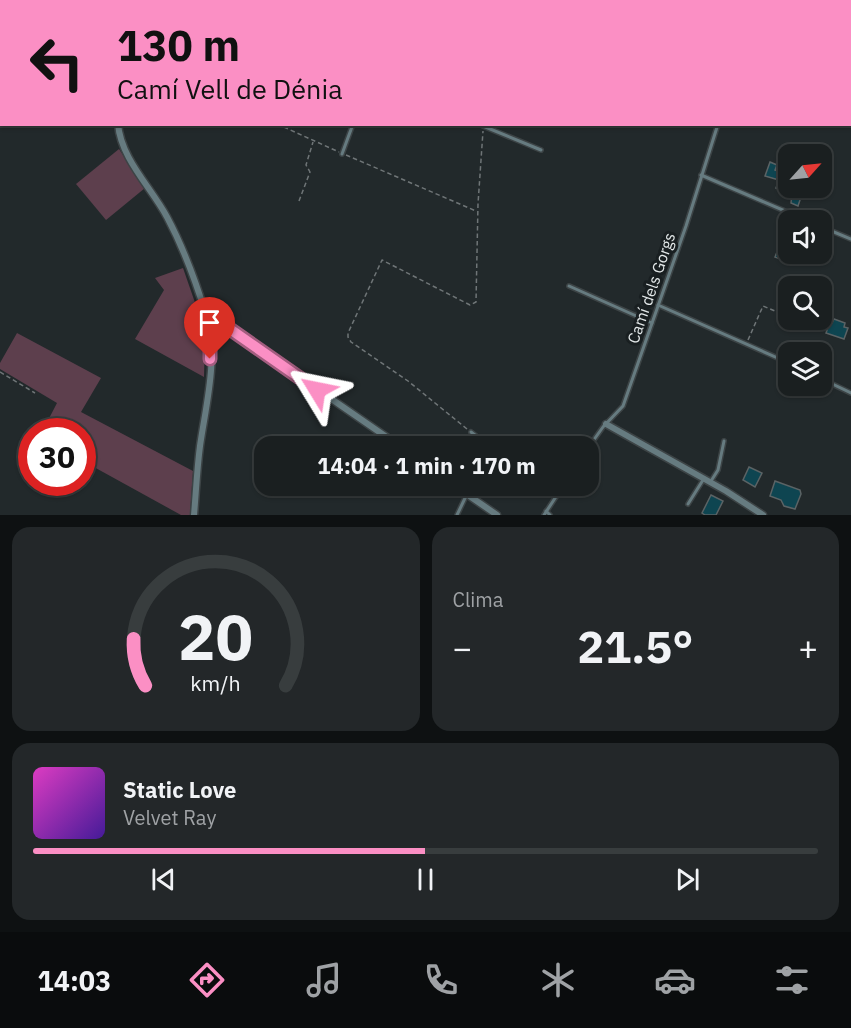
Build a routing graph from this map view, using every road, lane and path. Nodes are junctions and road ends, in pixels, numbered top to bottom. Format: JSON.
{"nodes":[{"id":1,"x":118,"y":126,"type":"edge"},
{"id":2,"x":281,"y":126,"type":"edge"},
{"id":3,"x":290,"y":126,"type":"edge"},
{"id":4,"x":352,"y":126,"type":"edge"},
{"id":5,"x":483,"y":126,"type":"edge"},
{"id":6,"x":717,"y":126,"type":"edge"},
{"id":7,"x":289,"y":130,"type":"junction"},
{"id":8,"x":313,"y":141,"type":"junction"},
{"id":9,"x":541,"y":150,"type":"dead end"},
{"id":10,"x":342,"y":154,"type":"junction"},
{"id":11,"x":701,"y":175,"type":"junction"},
{"id":12,"x":299,"y":201,"type":"dead end"},
{"id":13,"x":783,"y":210,"type":"edge"},
{"id":14,"x":477,"y":211,"type":"junction"},
{"id":15,"x":832,"y":231,"type":"edge"},
{"id":16,"x":851,"y":239,"type":"edge"},
{"id":17,"x":569,"y":285,"type":"dead end"},
{"id":18,"x":658,"y":305,"type":"junction"},
{"id":19,"x":778,"y":312,"type":"edge"},
{"id":20,"x":207,"y":317,"type":"junction"},
{"id":21,"x":652,"y":323,"type":"junction"},
{"id":22,"x":747,"y":343,"type":"junction"},
{"id":23,"x":778,"y":358,"type":"edge"},
{"id":24,"x":0,"y":372,"type":"edge"},
{"id":25,"x":832,"y":384,"type":"edge"},
{"id":26,"x":35,"y":393,"type":"dead end"},
{"id":27,"x":851,"y":393,"type":"edge"},
{"id":28,"x":606,"y":424,"type":"junction"},
{"id":29,"x":471,"y":432,"type":"junction"},
{"id":30,"x":384,"y":436,"type":"edge"},
{"id":31,"x":469,"y":436,"type":"edge"},
{"id":32,"x":476,"y":436,"type":"edge"},
{"id":33,"x":597,"y":436,"type":"edge"},
{"id":34,"x":724,"y":441,"type":"dead end"},
{"id":35,"x":707,"y":481,"type":"junction"},
{"id":36,"x":466,"y":496,"type":"edge"},
{"id":37,"x":470,"y":496,"type":"edge"},
{"id":38,"x":556,"y":496,"type":"edge"},
{"id":39,"x":688,"y":504,"type":"dead end"},
{"id":40,"x":545,"y":513,"type":"edge"},
{"id":41,"x":194,"y":515,"type":"edge"},
{"id":42,"x":457,"y":515,"type":"edge"},
{"id":43,"x":497,"y":515,"type":"edge"},
{"id":44,"x":550,"y":515,"type":"edge"},
{"id":45,"x":763,"y":515,"type":"edge"}],
"edges":[{"from":1,"to":20,"type":"street"},
{"from":2,"to":7,"type":"path"},
{"from":3,"to":7,"type":"path"},
{"from":4,"to":10,"type":"lane"},
{"from":5,"to":9,"type":"lane"},
{"from":5,"to":14,"type":"path"},
{"from":6,"to":11,"type":"lane","name":"Camí dels Gorgs"},
{"from":7,"to":8,"type":"path"},
{"from":8,"to":10,"type":"path"},
{"from":8,"to":12,"type":"path"},
{"from":10,"to":14,"type":"path"},
{"from":11,"to":13,"type":"lane"},
{"from":11,"to":18,"type":"lane","name":"Camí dels Gorgs"},
{"from":14,"to":29,"type":"path"},
{"from":15,"to":16,"type":"lane"},
{"from":17,"to":21,"type":"lane"},
{"from":18,"to":21,"type":"lane","name":"Camí dels Gorgs"},
{"from":18,"to":22,"type":"lane"},
{"from":19,"to":22,"type":"path"},
{"from":20,"to":30,"type":"street"},
{"from":20,"to":41,"type":"street"},
{"from":21,"to":28,"type":"lane","name":"Camí dels Gorgs"},
{"from":22,"to":23,"type":"lane"},
{"from":24,"to":26,"type":"path"},
{"from":25,"to":27,"type":"lane"},
{"from":28,"to":33,"type":"lane","name":"Camí dels Gorgs"},
{"from":28,"to":35,"type":"street"},
{"from":29,"to":31,"type":"path"},
{"from":29,"to":32,"type":"lane"},
{"from":34,"to":35,"type":"lane"},
{"from":35,"to":39,"type":"lane"},
{"from":35,"to":45,"type":"street"},
{"from":36,"to":42,"type":"lane"},
{"from":37,"to":43,"type":"street"},
{"from":38,"to":40,"type":"lane"},
{"from":40,"to":44,"type":"lane"}]}
